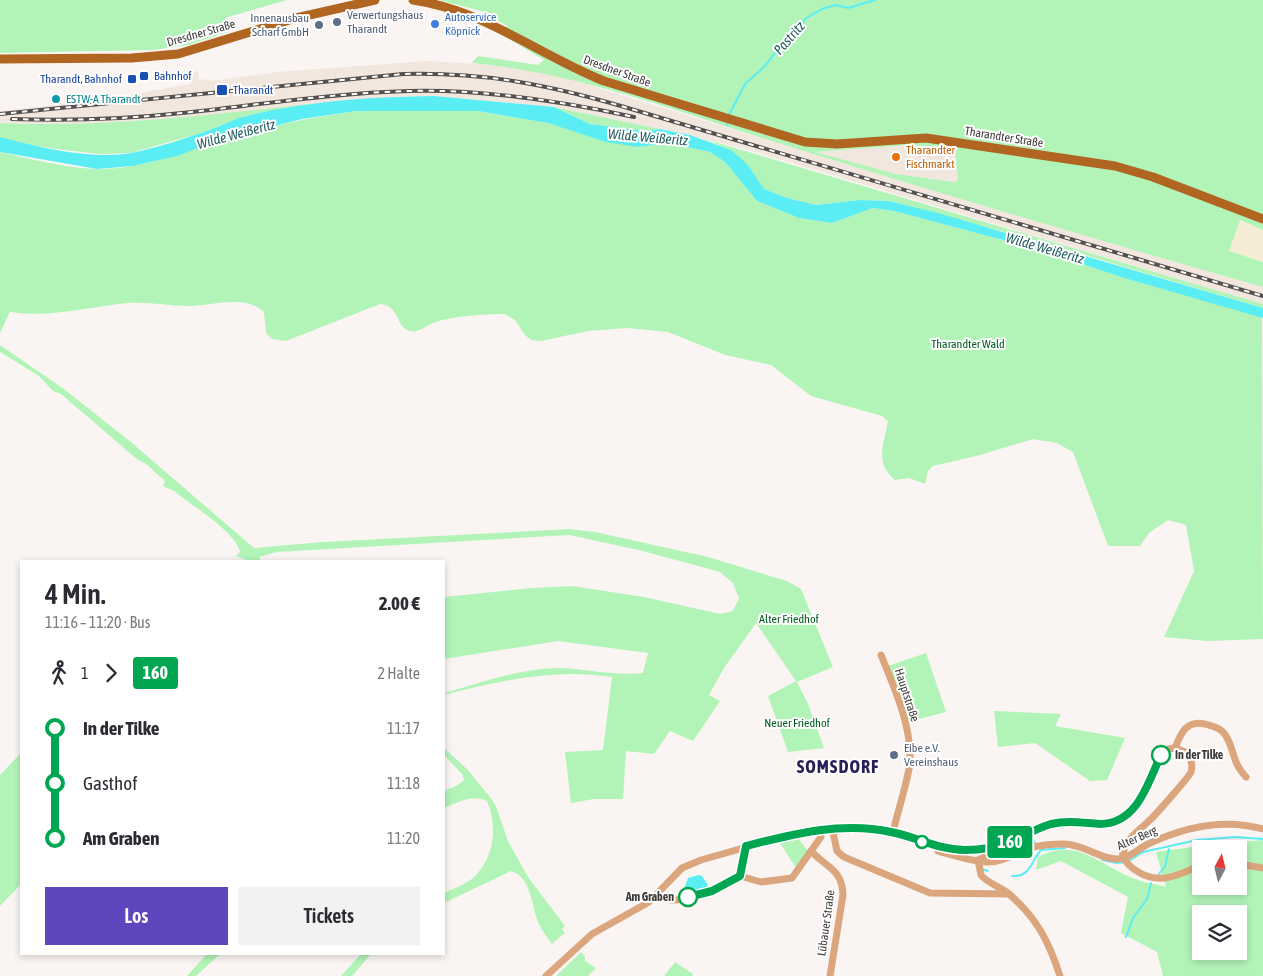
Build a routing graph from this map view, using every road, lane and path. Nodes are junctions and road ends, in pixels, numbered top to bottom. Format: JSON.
{"nodes":[{"id":1,"x":375,"y":0,"type":"edge"},
{"id":2,"x":413,"y":0,"type":"edge"},
{"id":3,"x":0,"y":59,"type":"edge"},
{"id":4,"x":735,"y":121,"type":"joint"},
{"id":5,"x":1263,"y":219,"type":"edge"},
{"id":6,"x":881,"y":655,"type":"dead end"},
{"id":7,"x":1175,"y":748,"type":"junction"},
{"id":8,"x":1246,"y":777,"type":"dead end"},
{"id":9,"x":832,"y":828,"type":"junction"},
{"id":10,"x":1263,"y":829,"type":"edge"},
{"id":11,"x":820,"y":830,"type":"junction"},
{"id":12,"x":893,"y":832,"type":"junction"},
{"id":13,"x":1002,"y":845,"type":"junction"},
{"id":14,"x":746,"y":846,"type":"junction"},
{"id":15,"x":936,"y":850,"type":"dead end"},
{"id":16,"x":811,"y":851,"type":"junction"},
{"id":17,"x":978,"y":860,"type":"junction"},
{"id":18,"x":1126,"y":860,"type":"junction"},
{"id":19,"x":1248,"y":866,"type":"edge"},
{"id":20,"x":1192,"y":868,"type":"edge"},
{"id":21,"x":1263,"y":868,"type":"edge"},
{"id":22,"x":740,"y":876,"type":"junction"},
{"id":23,"x":1009,"y":894,"type":"junction"},
{"id":24,"x":656,"y":896,"type":"junction"},
{"id":25,"x":546,"y":976,"type":"edge"},
{"id":26,"x":830,"y":976,"type":"edge"},
{"id":27,"x":1060,"y":976,"type":"edge"}],
"edges":[{"from":1,"to":3,"type":"main road","name":"Dresdner Straße"},
{"from":2,"to":4,"type":"main road","name":"Dresdner Straße"},
{"from":4,"to":5,"type":"main road","name":"Tharandter Straße"},
{"from":6,"to":12,"type":"street","name":"Hauptstraße"},
{"from":7,"to":8,"type":"street"},
{"from":7,"to":13,"type":"street"},
{"from":7,"to":18,"type":"street"},
{"from":9,"to":11,"type":"street"},
{"from":9,"to":12,"type":"street"},
{"from":9,"to":23,"type":"street"},
{"from":10,"to":18,"type":"street","name":"Alter Berg"},
{"from":11,"to":14,"type":"street"},
{"from":11,"to":16,"type":"street"},
{"from":12,"to":13,"type":"street"},
{"from":13,"to":17,"type":"street"},
{"from":14,"to":22,"type":"street"},
{"from":14,"to":24,"type":"street"},
{"from":15,"to":17,"type":"street","name":"Alter Berg"},
{"from":16,"to":22,"type":"street"},
{"from":16,"to":26,"type":"street","name":"Lübauer Straße"},
{"from":17,"to":18,"type":"street","name":"Alter Berg"},
{"from":17,"to":23,"type":"street"},
{"from":18,"to":20,"type":"street"},
{"from":19,"to":21,"type":"street"},
{"from":22,"to":24,"type":"street"},
{"from":23,"to":27,"type":"street"},
{"from":24,"to":25,"type":"street"}]}
